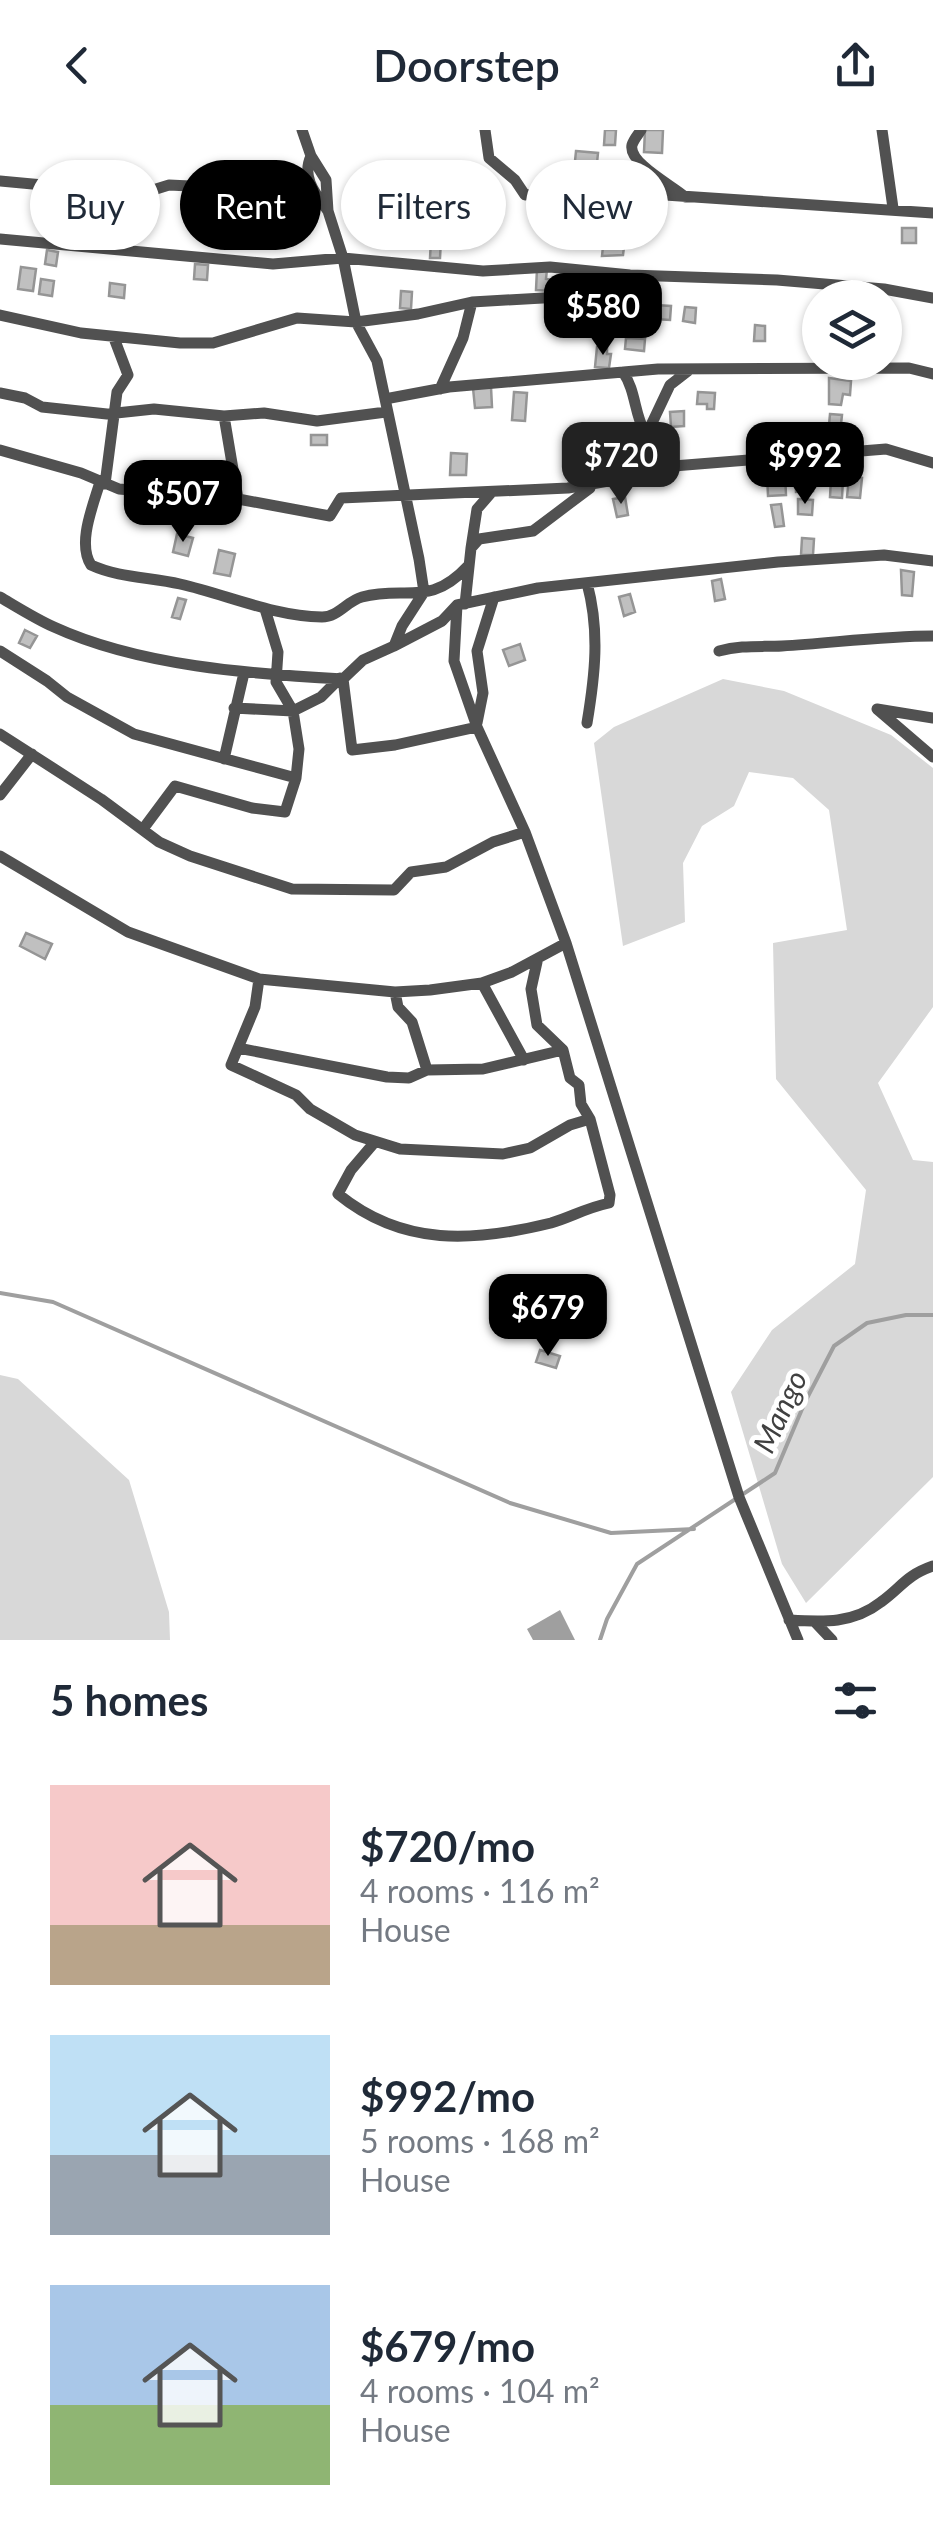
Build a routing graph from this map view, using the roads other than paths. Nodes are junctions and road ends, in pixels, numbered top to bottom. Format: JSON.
{"nodes":[{"id":1,"x":302,"y":130,"type":"edge"},
{"id":2,"x":485,"y":130,"type":"edge"},
{"id":3,"x":641,"y":130,"type":"edge"},
{"id":4,"x":882,"y":130,"type":"edge"},
{"id":5,"x":312,"y":156,"type":"junction"},
{"id":6,"x":310,"y":160,"type":"edge"},
{"id":7,"x":0,"y":180,"type":"edge"},
{"id":8,"x":180,"y":186,"type":"edge"},
{"id":9,"x":684,"y":197,"type":"junction"},
{"id":10,"x":321,"y":201,"type":"edge"},
{"id":11,"x":893,"y":208,"type":"junction"},
{"id":12,"x":328,"y":211,"type":"junction"},
{"id":13,"x":933,"y":212,"type":"edge"},
{"id":14,"x":0,"y":239,"type":"edge"},
{"id":15,"x":343,"y":258,"type":"junction"},
{"id":16,"x":630,"y":275,"type":"junction"},
{"id":17,"x":933,"y":298,"type":"edge"},
{"id":18,"x":472,"y":302,"type":"junction"},
{"id":19,"x":3,"y":318,"type":"edge"},
{"id":20,"x":356,"y":322,"type":"junction"},
{"id":21,"x":114,"y":338,"type":"junction"},
{"id":22,"x":688,"y":371,"type":"junction"},
{"id":23,"x":623,"y":372,"type":"junction"},
{"id":24,"x":933,"y":374,"type":"edge"},
{"id":25,"x":440,"y":389,"type":"junction"},
{"id":26,"x":0,"y":392,"type":"edge"},
{"id":27,"x":385,"y":406,"type":"junction"},
{"id":28,"x":114,"y":414,"type":"junction"},
{"id":29,"x":224,"y":416,"type":"junction"},
{"id":30,"x":240,"y":416,"type":"junction"},
{"id":31,"x":646,"y":434,"type":"junction"},
{"id":32,"x":227,"y":440,"type":"junction"},
{"id":33,"x":0,"y":450,"type":"edge"},
{"id":34,"x":933,"y":463,"type":"edge"},
{"id":35,"x":671,"y":466,"type":"junction"},
{"id":36,"x":626,"y":478,"type":"junction"},
{"id":37,"x":103,"y":483,"type":"junction"},
{"id":38,"x":594,"y":485,"type":"junction"},
{"id":39,"x":491,"y":493,"type":"junction"},
{"id":40,"x":406,"y":494,"type":"junction"},
{"id":41,"x":238,"y":499,"type":"junction"},
{"id":42,"x":471,"y":548,"type":"junction"},
{"id":43,"x":933,"y":561,"type":"edge"},
{"id":44,"x":468,"y":566,"type":"junction"},
{"id":45,"x":587,"y":583,"type":"junction"},
{"id":46,"x":424,"y":592,"type":"junction"},
{"id":47,"x":0,"y":597,"type":"edge"},
{"id":48,"x":494,"y":597,"type":"junction"},
{"id":49,"x":461,"y":605,"type":"junction"},
{"id":50,"x":266,"y":609,"type":"junction"},
{"id":51,"x":933,"y":636,"type":"edge"},
{"id":52,"x":394,"y":646,"type":"junction"},
{"id":53,"x":719,"y":650,"type":"dead end"},
{"id":54,"x":0,"y":651,"type":"edge"},
{"id":55,"x":244,"y":673,"type":"junction"},
{"id":56,"x":276,"y":675,"type":"junction"},
{"id":57,"x":342,"y":678,"type":"junction"},
{"id":58,"x":234,"y":708,"type":"junction"},
{"id":59,"x":294,"y":711,"type":"junction"},
{"id":60,"x":933,"y":718,"type":"edge"},
{"id":61,"x":587,"y":723,"type":"dead end"},
{"id":62,"x":477,"y":726,"type":"junction"},
{"id":63,"x":0,"y":734,"type":"edge"},
{"id":64,"x":32,"y":754,"type":"junction"},
{"id":65,"x":933,"y":757,"type":"edge"},
{"id":66,"x":224,"y":758,"type":"junction"},
{"id":67,"x":296,"y":778,"type":"junction"},
{"id":68,"x":0,"y":795,"type":"edge"},
{"id":69,"x":143,"y":830,"type":"junction"},
{"id":70,"x":525,"y":832,"type":"junction"},
{"id":71,"x":0,"y":856,"type":"edge"},
{"id":72,"x":566,"y":943,"type":"junction"},
{"id":73,"x":537,"y":962,"type":"junction"},
{"id":74,"x":259,"y":979,"type":"junction"},
{"id":75,"x":482,"y":983,"type":"junction"},
{"id":76,"x":395,"y":992,"type":"junction"},
{"id":77,"x":238,"y":1048,"type":"junction"},
{"id":78,"x":563,"y":1050,"type":"junction"},
{"id":79,"x":524,"y":1060,"type":"junction"},
{"id":80,"x":427,"y":1070,"type":"junction"},
{"id":81,"x":590,"y":1119,"type":"junction"},
{"id":82,"x":374,"y":1143,"type":"junction"},
{"id":83,"x":933,"y":1566,"type":"edge"},
{"id":84,"x":789,"y":1620,"type":"junction"},
{"id":85,"x":814,"y":1621,"type":"junction"},
{"id":86,"x":798,"y":1640,"type":"edge"},
{"id":87,"x":832,"y":1640,"type":"edge"}],
"edges":[{"from":1,"to":5,"type":"street"},
{"from":2,"to":9,"type":"street"},
{"from":3,"to":9,"type":"street"},
{"from":4,"to":11,"type":"street"},
{"from":5,"to":6,"type":"street"},
{"from":5,"to":12,"type":"street"},
{"from":7,"to":8,"type":"street"},
{"from":9,"to":11,"type":"street"},
{"from":10,"to":12,"type":"street"},
{"from":11,"to":13,"type":"street"},
{"from":12,"to":15,"type":"street"},
{"from":14,"to":15,"type":"street"},
{"from":15,"to":16,"type":"street"},
{"from":15,"to":20,"type":"street"},
{"from":16,"to":17,"type":"street"},
{"from":16,"to":18,"type":"street"},
{"from":18,"to":20,"type":"street"},
{"from":18,"to":25,"type":"street"},
{"from":19,"to":21,"type":"street"},
{"from":20,"to":21,"type":"street"},
{"from":20,"to":27,"type":"street"},
{"from":21,"to":28,"type":"street"},
{"from":22,"to":23,"type":"street"},
{"from":22,"to":24,"type":"street"},
{"from":22,"to":31,"type":"street"},
{"from":23,"to":25,"type":"street"},
{"from":23,"to":31,"type":"street"},
{"from":25,"to":27,"type":"street"},
{"from":26,"to":28,"type":"street"},
{"from":27,"to":30,"type":"street"},
{"from":27,"to":40,"type":"street"},
{"from":28,"to":29,"type":"street"},
{"from":28,"to":37,"type":"street"},
{"from":29,"to":30,"type":"street"},
{"from":29,"to":32,"type":"street"},
{"from":30,"to":32,"type":"street"},
{"from":31,"to":35,"type":"street"},
{"from":31,"to":36,"type":"street"},
{"from":32,"to":41,"type":"street"},
{"from":33,"to":37,"type":"street"},
{"from":34,"to":35,"type":"street"},
{"from":35,"to":36,"type":"street"},
{"from":36,"to":38,"type":"street"},
{"from":37,"to":41,"type":"street"},
{"from":37,"to":50,"type":"street"},
{"from":38,"to":39,"type":"street"},
{"from":38,"to":42,"type":"street"},
{"from":39,"to":40,"type":"street"},
{"from":39,"to":42,"type":"street"},
{"from":40,"to":41,"type":"street"},
{"from":40,"to":46,"type":"street"},
{"from":42,"to":44,"type":"street"},
{"from":43,"to":45,"type":"street"},
{"from":44,"to":46,"type":"street"},
{"from":44,"to":49,"type":"street"},
{"from":45,"to":48,"type":"street"},
{"from":45,"to":61,"type":"street"},
{"from":46,"to":50,"type":"street"},
{"from":46,"to":52,"type":"street"},
{"from":47,"to":55,"type":"street"},
{"from":48,"to":49,"type":"street"},
{"from":48,"to":62,"type":"street"},
{"from":49,"to":52,"type":"street"},
{"from":49,"to":62,"type":"street"},
{"from":50,"to":56,"type":"street"},
{"from":51,"to":53,"type":"street"},
{"from":52,"to":57,"type":"street"},
{"from":54,"to":66,"type":"street"},
{"from":55,"to":56,"type":"street"},
{"from":55,"to":58,"type":"street"},
{"from":56,"to":57,"type":"street"},
{"from":56,"to":59,"type":"street"},
{"from":57,"to":59,"type":"street"},
{"from":57,"to":62,"type":"street"},
{"from":58,"to":59,"type":"street"},
{"from":58,"to":66,"type":"street"},
{"from":59,"to":67,"type":"street"},
{"from":60,"to":65,"type":"street"},
{"from":62,"to":70,"type":"street"},
{"from":63,"to":64,"type":"street"},
{"from":64,"to":68,"type":"street"},
{"from":64,"to":69,"type":"street"},
{"from":66,"to":67,"type":"street"},
{"from":67,"to":69,"type":"street"},
{"from":69,"to":70,"type":"street"},
{"from":70,"to":72,"type":"street"},
{"from":71,"to":74,"type":"street"},
{"from":72,"to":73,"type":"street"},
{"from":72,"to":84,"type":"street"},
{"from":73,"to":75,"type":"street"},
{"from":73,"to":78,"type":"street"},
{"from":74,"to":76,"type":"street"},
{"from":74,"to":77,"type":"street"},
{"from":75,"to":76,"type":"street"},
{"from":75,"to":79,"type":"street"},
{"from":76,"to":80,"type":"street"},
{"from":77,"to":80,"type":"street"},
{"from":77,"to":82,"type":"street"},
{"from":78,"to":79,"type":"street"},
{"from":78,"to":81,"type":"street"},
{"from":79,"to":80,"type":"street"},
{"from":81,"to":82,"type":"street"},
{"from":81,"to":82,"type":"street"},
{"from":83,"to":85,"type":"street"},
{"from":84,"to":85,"type":"street"},
{"from":84,"to":86,"type":"street"},
{"from":85,"to":87,"type":"street"}]}
